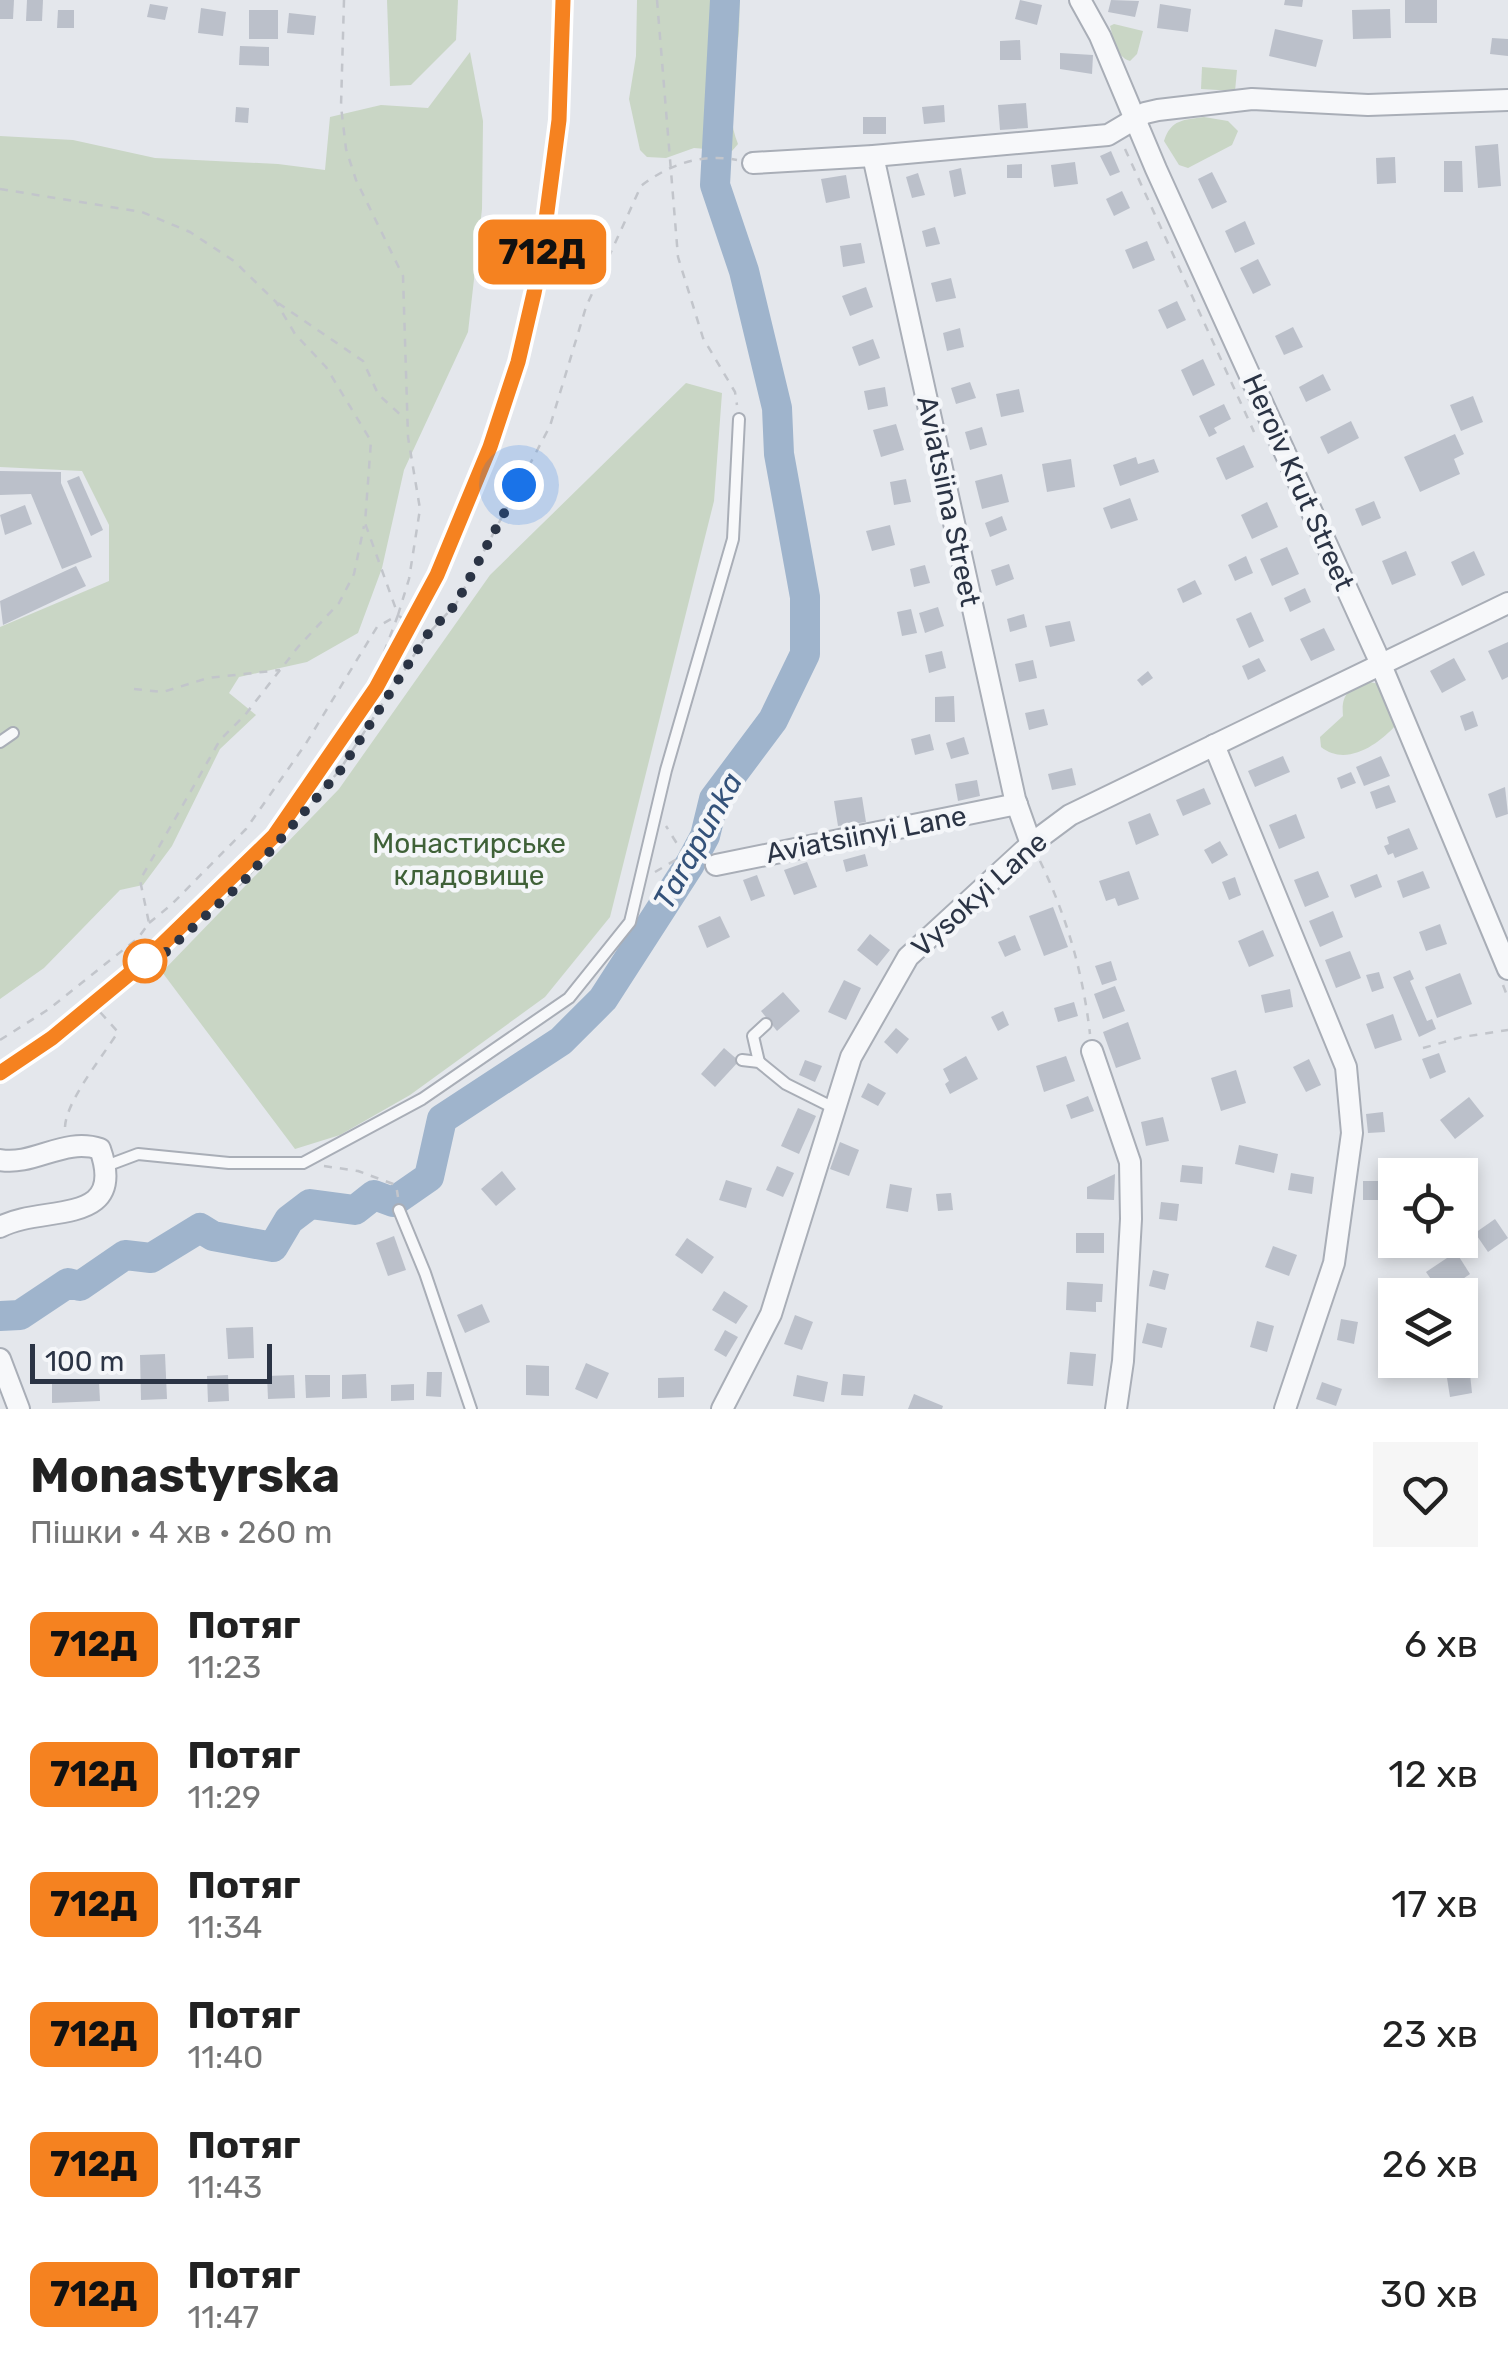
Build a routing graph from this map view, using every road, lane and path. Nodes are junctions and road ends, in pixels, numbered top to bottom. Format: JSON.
{"nodes":[{"id":1,"x":344,"y":0,"type":"edge"},
{"id":2,"x":656,"y":0,"type":"edge"},
{"id":3,"x":1080,"y":0,"type":"edge"},
{"id":4,"x":1508,"y":100,"type":"edge"},
{"id":5,"x":1135,"y":120,"type":"junction"},
{"id":6,"x":719,"y":156,"type":"dead end"},
{"id":7,"x":873,"y":156,"type":"junction"},
{"id":8,"x":753,"y":163,"type":"dead end"},
{"id":9,"x":669,"y":169,"type":"junction"},
{"id":10,"x":0,"y":189,"type":"edge"},
{"id":11,"x":276,"y":302,"type":"junction"},
{"id":12,"x":739,"y":419,"type":"joint"},
{"id":13,"x":408,"y":421,"type":"junction"},
{"id":14,"x":365,"y":523,"type":"junction"},
{"id":15,"x":1508,"y":603,"type":"edge"},
{"id":16,"x":398,"y":615,"type":"junction"},
{"id":17,"x":427,"y":635,"type":"junction"},
{"id":18,"x":1380,"y":663,"type":"junction"},
{"id":19,"x":281,"y":670,"type":"junction"},
{"id":20,"x":134,"y":689,"type":"dead end"},
{"id":21,"x":13,"y":733,"type":"dead end"},
{"id":22,"x":0,"y":742,"type":"edge"},
{"id":23,"x":1214,"y":745,"type":"junction"},
{"id":24,"x":340,"y":771,"type":"junction"},
{"id":25,"x":1017,"y":804,"type":"junction"},
{"id":26,"x":656,"y":812,"type":"junction"},
{"id":27,"x":1031,"y":844,"type":"junction"},
{"id":28,"x":684,"y":855,"type":"junction"},
{"id":29,"x":710,"y":864,"type":"joint"},
{"id":30,"x":640,"y":880,"type":"junction"},
{"id":31,"x":149,"y":923,"type":"junction"},
{"id":32,"x":1508,"y":969,"type":"edge"},
{"id":33,"x":99,"y":1010,"type":"junction"},
{"id":34,"x":766,"y":1024,"type":"dead end"},
{"id":35,"x":1508,"y":1030,"type":"edge"},
{"id":36,"x":0,"y":1040,"type":"edge"},
{"id":37,"x":59,"y":1044,"type":"dead end"},
{"id":38,"x":1423,"y":1048,"type":"dead end"},
{"id":39,"x":1092,"y":1051,"type":"joint"},
{"id":40,"x":742,"y":1060,"type":"dead end"},
{"id":41,"x":759,"y":1062,"type":"junction"},
{"id":42,"x":834,"y":1108,"type":"junction"},
{"id":43,"x":67,"y":1146,"type":"junction"},
{"id":44,"x":0,"y":1160,"type":"edge"},
{"id":45,"x":303,"y":1163,"type":"junction"},
{"id":46,"x":106,"y":1166,"type":"junction"},
{"id":47,"x":396,"y":1185,"type":"dead end"},
{"id":48,"x":399,"y":1210,"type":"dead end"},
{"id":49,"x":0,"y":1227,"type":"edge"},
{"id":50,"x":0,"y":1358,"type":"edge"},
{"id":51,"x":19,"y":1409,"type":"edge"},
{"id":52,"x":471,"y":1409,"type":"edge"},
{"id":53,"x":722,"y":1409,"type":"edge"},
{"id":54,"x":1116,"y":1409,"type":"edge"},
{"id":55,"x":1285,"y":1409,"type":"edge"}],
"edges":[{"from":1,"to":13,"type":"path"},
{"from":2,"to":9,"type":"path"},
{"from":3,"to":5,"type":"street","name":"Heroiv Krut Street"},
{"from":4,"to":5,"type":"street"},
{"from":5,"to":7,"type":"street"},
{"from":5,"to":18,"type":"street","name":"Heroiv Krut Street"},
{"from":6,"to":9,"type":"path"},
{"from":7,"to":8,"type":"street"},
{"from":7,"to":25,"type":"street","name":"Aviatsiina Street"},
{"from":9,"to":12,"type":"path"},
{"from":9,"to":17,"type":"path"},
{"from":10,"to":11,"type":"path"},
{"from":11,"to":13,"type":"path"},
{"from":11,"to":14,"type":"path"},
{"from":12,"to":26,"type":"lane"},
{"from":13,"to":16,"type":"path"},
{"from":14,"to":16,"type":"path"},
{"from":14,"to":19,"type":"path"},
{"from":15,"to":18,"type":"street","name":"Vysokyi Lane"},
{"from":16,"to":17,"type":"path"},
{"from":16,"to":24,"type":"path"},
{"from":16,"to":31,"type":"path"},
{"from":17,"to":24,"type":"path"},
{"from":18,"to":23,"type":"street","name":"Vysokyi Lane"},
{"from":18,"to":32,"type":"street","name":"Heroiv Krut Street"},
{"from":19,"to":20,"type":"path"},
{"from":19,"to":31,"type":"path"},
{"from":21,"to":22,"type":"lane"},
{"from":23,"to":27,"type":"street","name":"Vysokyi Lane"},
{"from":23,"to":55,"type":"street"},
{"from":24,"to":33,"type":"path"},
{"from":25,"to":27,"type":"street","name":"Aviatsiina Street"},
{"from":25,"to":29,"type":"street","name":"Aviatsiinyi Lane"},
{"from":26,"to":28,"type":"path"},
{"from":26,"to":30,"type":"lane"},
{"from":27,"to":39,"type":"path"},
{"from":27,"to":42,"type":"street","name":"Vysokyi Lane"},
{"from":28,"to":29,"type":"path"},
{"from":28,"to":30,"type":"path"},
{"from":30,"to":45,"type":"lane"},
{"from":31,"to":36,"type":"path"},
{"from":33,"to":37,"type":"path"},
{"from":33,"to":43,"type":"path"},
{"from":34,"to":41,"type":"lane"},
{"from":35,"to":38,"type":"path"},
{"from":39,"to":54,"type":"street"},
{"from":40,"to":41,"type":"lane"},
{"from":41,"to":42,"type":"lane"},
{"from":42,"to":53,"type":"street","name":"Vysokyi Lane"},
{"from":43,"to":44,"type":"street"},
{"from":43,"to":46,"type":"street"},
{"from":45,"to":46,"type":"lane"},
{"from":45,"to":47,"type":"path"},
{"from":46,"to":49,"type":"street"},
{"from":48,"to":52,"type":"lane"},
{"from":50,"to":51,"type":"street"}]}
